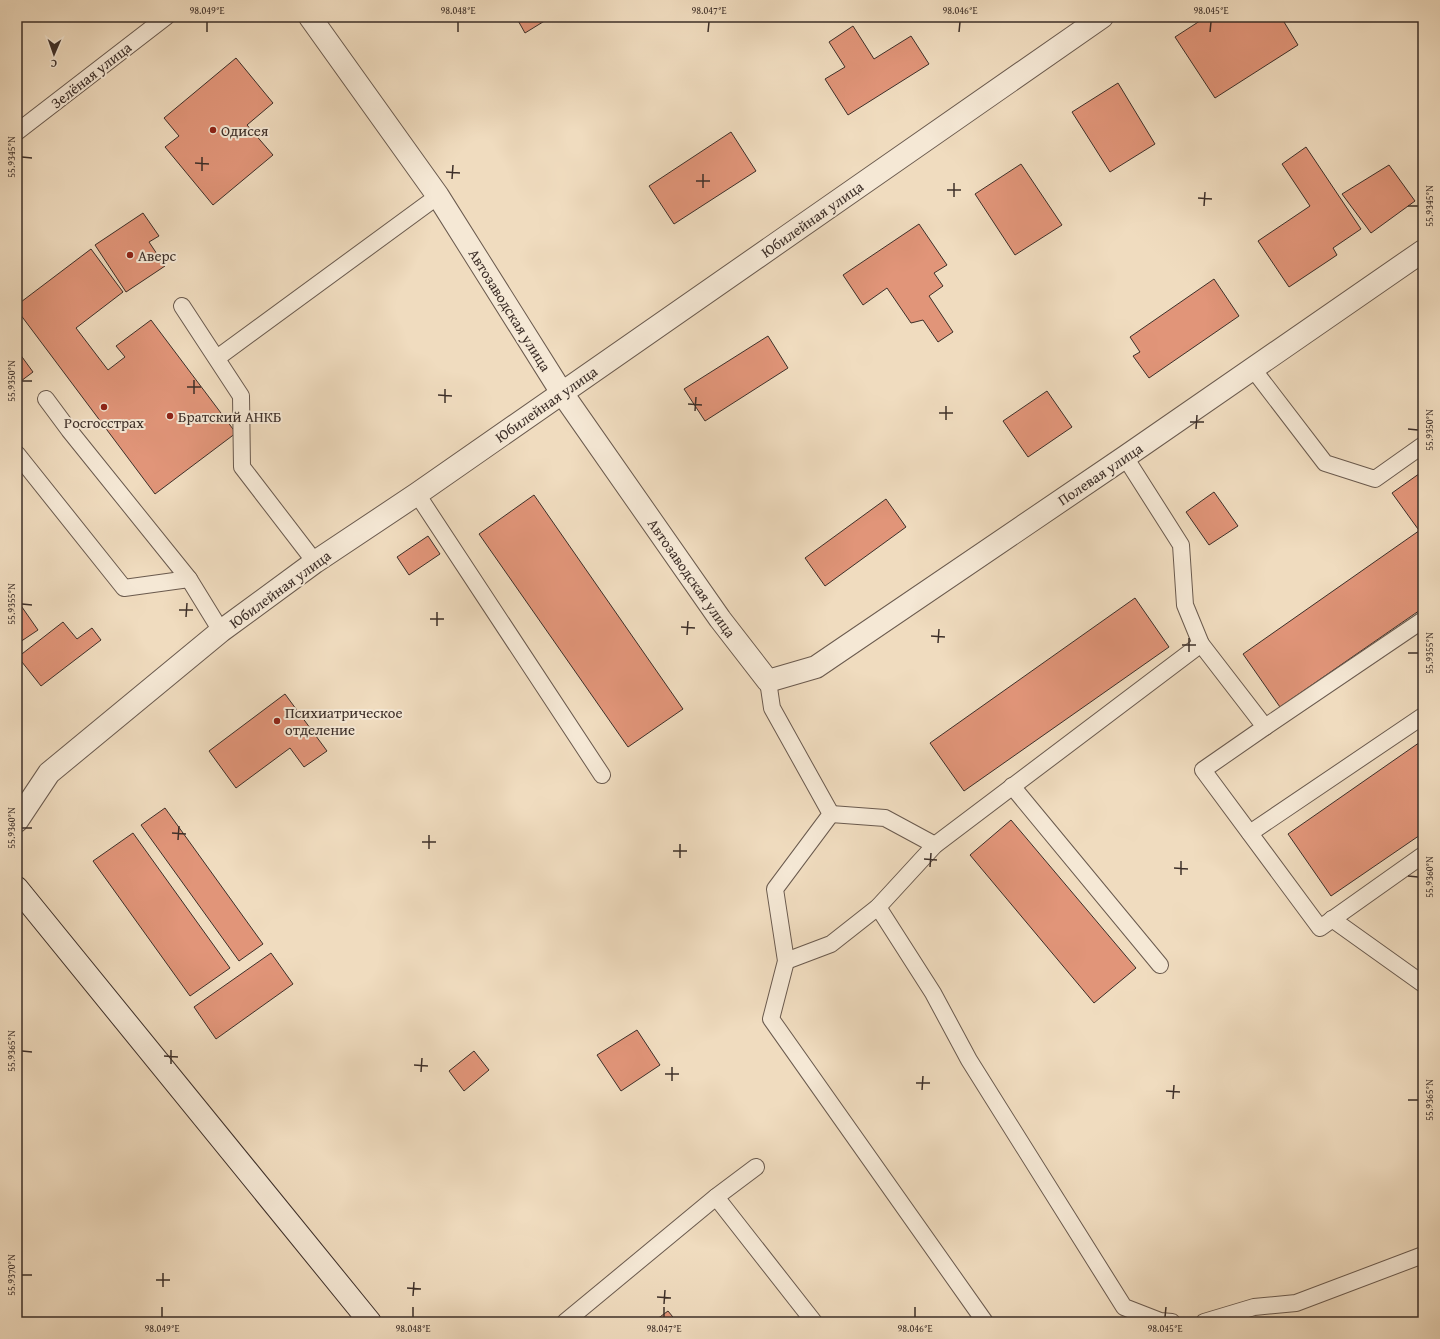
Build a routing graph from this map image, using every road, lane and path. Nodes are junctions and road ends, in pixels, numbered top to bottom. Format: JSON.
{"nodes":[{"id":1,"x":166,"y":17,"type":"edge"},
{"id":2,"x":1102,"y":17,"type":"edge"},
{"id":3,"x":319,"y":19,"type":"edge"},
{"id":4,"x":17,"y":132,"type":"edge"},
{"id":5,"x":438,"y":196,"type":"junction"},
{"id":6,"x":1423,"y":251,"type":"edge"},
{"id":7,"x":182,"y":306,"type":"dead end"},
{"id":8,"x":216,"y":358,"type":"junction"},
{"id":9,"x":1252,"y":369,"type":"junction"},
{"id":10,"x":562,"y":393,"type":"junction"},
{"id":11,"x":46,"y":399,"type":"dead end"},
{"id":12,"x":1423,"y":445,"type":"edge"},
{"id":13,"x":17,"y":454,"type":"edge"},
{"id":14,"x":1125,"y":457,"type":"junction"},
{"id":15,"x":417,"y":494,"type":"junction"},
{"id":16,"x":315,"y":562,"type":"junction"},
{"id":17,"x":189,"y":579,"type":"junction"},
{"id":18,"x":1423,"y":620,"type":"edge"},
{"id":19,"x":221,"y":631,"type":"junction"},
{"id":20,"x":1201,"y":644,"type":"junction"},
{"id":21,"x":768,"y":680,"type":"junction"},
{"id":22,"x":1423,"y":716,"type":"edge"},
{"id":23,"x":1265,"y":726,"type":"junction"},
{"id":24,"x":602,"y":775,"type":"dead end"},
{"id":25,"x":1012,"y":786,"type":"junction"},
{"id":26,"x":831,"y":814,"type":"junction"},
{"id":27,"x":17,"y":821,"type":"edge"},
{"id":28,"x":1250,"y":833,"type":"junction"},
{"id":29,"x":934,"y":845,"type":"junction"},
{"id":30,"x":1423,"y":855,"type":"edge"},
{"id":31,"x":17,"y":888,"type":"edge"},
{"id":32,"x":878,"y":908,"type":"junction"},
{"id":33,"x":1332,"y":919,"type":"junction"},
{"id":34,"x":786,"y":961,"type":"junction"},
{"id":35,"x":1160,"y":965,"type":"dead end"},
{"id":36,"x":1423,"y":984,"type":"edge"},
{"id":37,"x":756,"y":1167,"type":"dead end"},
{"id":38,"x":716,"y":1197,"type":"junction"},
{"id":39,"x":1423,"y":1255,"type":"edge"},
{"id":40,"x":370,"y":1322,"type":"edge"},
{"id":41,"x":565,"y":1322,"type":"edge"},
{"id":42,"x":814,"y":1322,"type":"edge"},
{"id":43,"x":985,"y":1322,"type":"edge"},
{"id":44,"x":1172,"y":1322,"type":"edge"},
{"id":45,"x":1204,"y":1322,"type":"edge"}],
"edges":[{"from":1,"to":4,"type":"lane","name":"Зелёная улица"},
{"from":2,"to":10,"type":"street","name":"Юбилейная улица"},
{"from":3,"to":5,"type":"street","name":"Автозаводская улица"},
{"from":5,"to":8,"type":"lane"},
{"from":5,"to":10,"type":"street","name":"Автозаводская улица"},
{"from":6,"to":9,"type":"street","name":"Полевая улица"},
{"from":7,"to":8,"type":"lane"},
{"from":8,"to":16,"type":"lane"},
{"from":9,"to":12,"type":"lane"},
{"from":9,"to":14,"type":"street","name":"Полевая улица"},
{"from":10,"to":15,"type":"street","name":"Юбилейная улица"},
{"from":10,"to":21,"type":"street","name":"Автозаводская улица"},
{"from":11,"to":17,"type":"lane"},
{"from":13,"to":17,"type":"lane"},
{"from":14,"to":20,"type":"lane"},
{"from":14,"to":21,"type":"street","name":"Полевая улица"},
{"from":15,"to":16,"type":"street","name":"Юбилейная улица"},
{"from":15,"to":24,"type":"lane"},
{"from":16,"to":19,"type":"street","name":"Юбилейная улица"},
{"from":17,"to":19,"type":"lane"},
{"from":18,"to":23,"type":"lane"},
{"from":19,"to":27,"type":"street","name":"Юбилейная улица"},
{"from":20,"to":23,"type":"lane"},
{"from":20,"to":25,"type":"lane"},
{"from":21,"to":26,"type":"lane"},
{"from":22,"to":28,"type":"lane"},
{"from":23,"to":28,"type":"lane"},
{"from":25,"to":29,"type":"lane"},
{"from":25,"to":35,"type":"lane"},
{"from":26,"to":29,"type":"lane"},
{"from":26,"to":34,"type":"lane"},
{"from":28,"to":33,"type":"lane"},
{"from":29,"to":32,"type":"lane"},
{"from":30,"to":33,"type":"lane"},
{"from":31,"to":40,"type":"street"},
{"from":32,"to":34,"type":"lane"},
{"from":32,"to":44,"type":"lane"},
{"from":33,"to":36,"type":"lane"},
{"from":34,"to":43,"type":"lane"},
{"from":37,"to":38,"type":"lane"},
{"from":38,"to":41,"type":"lane"},
{"from":38,"to":42,"type":"lane"},
{"from":39,"to":45,"type":"lane"}]}
